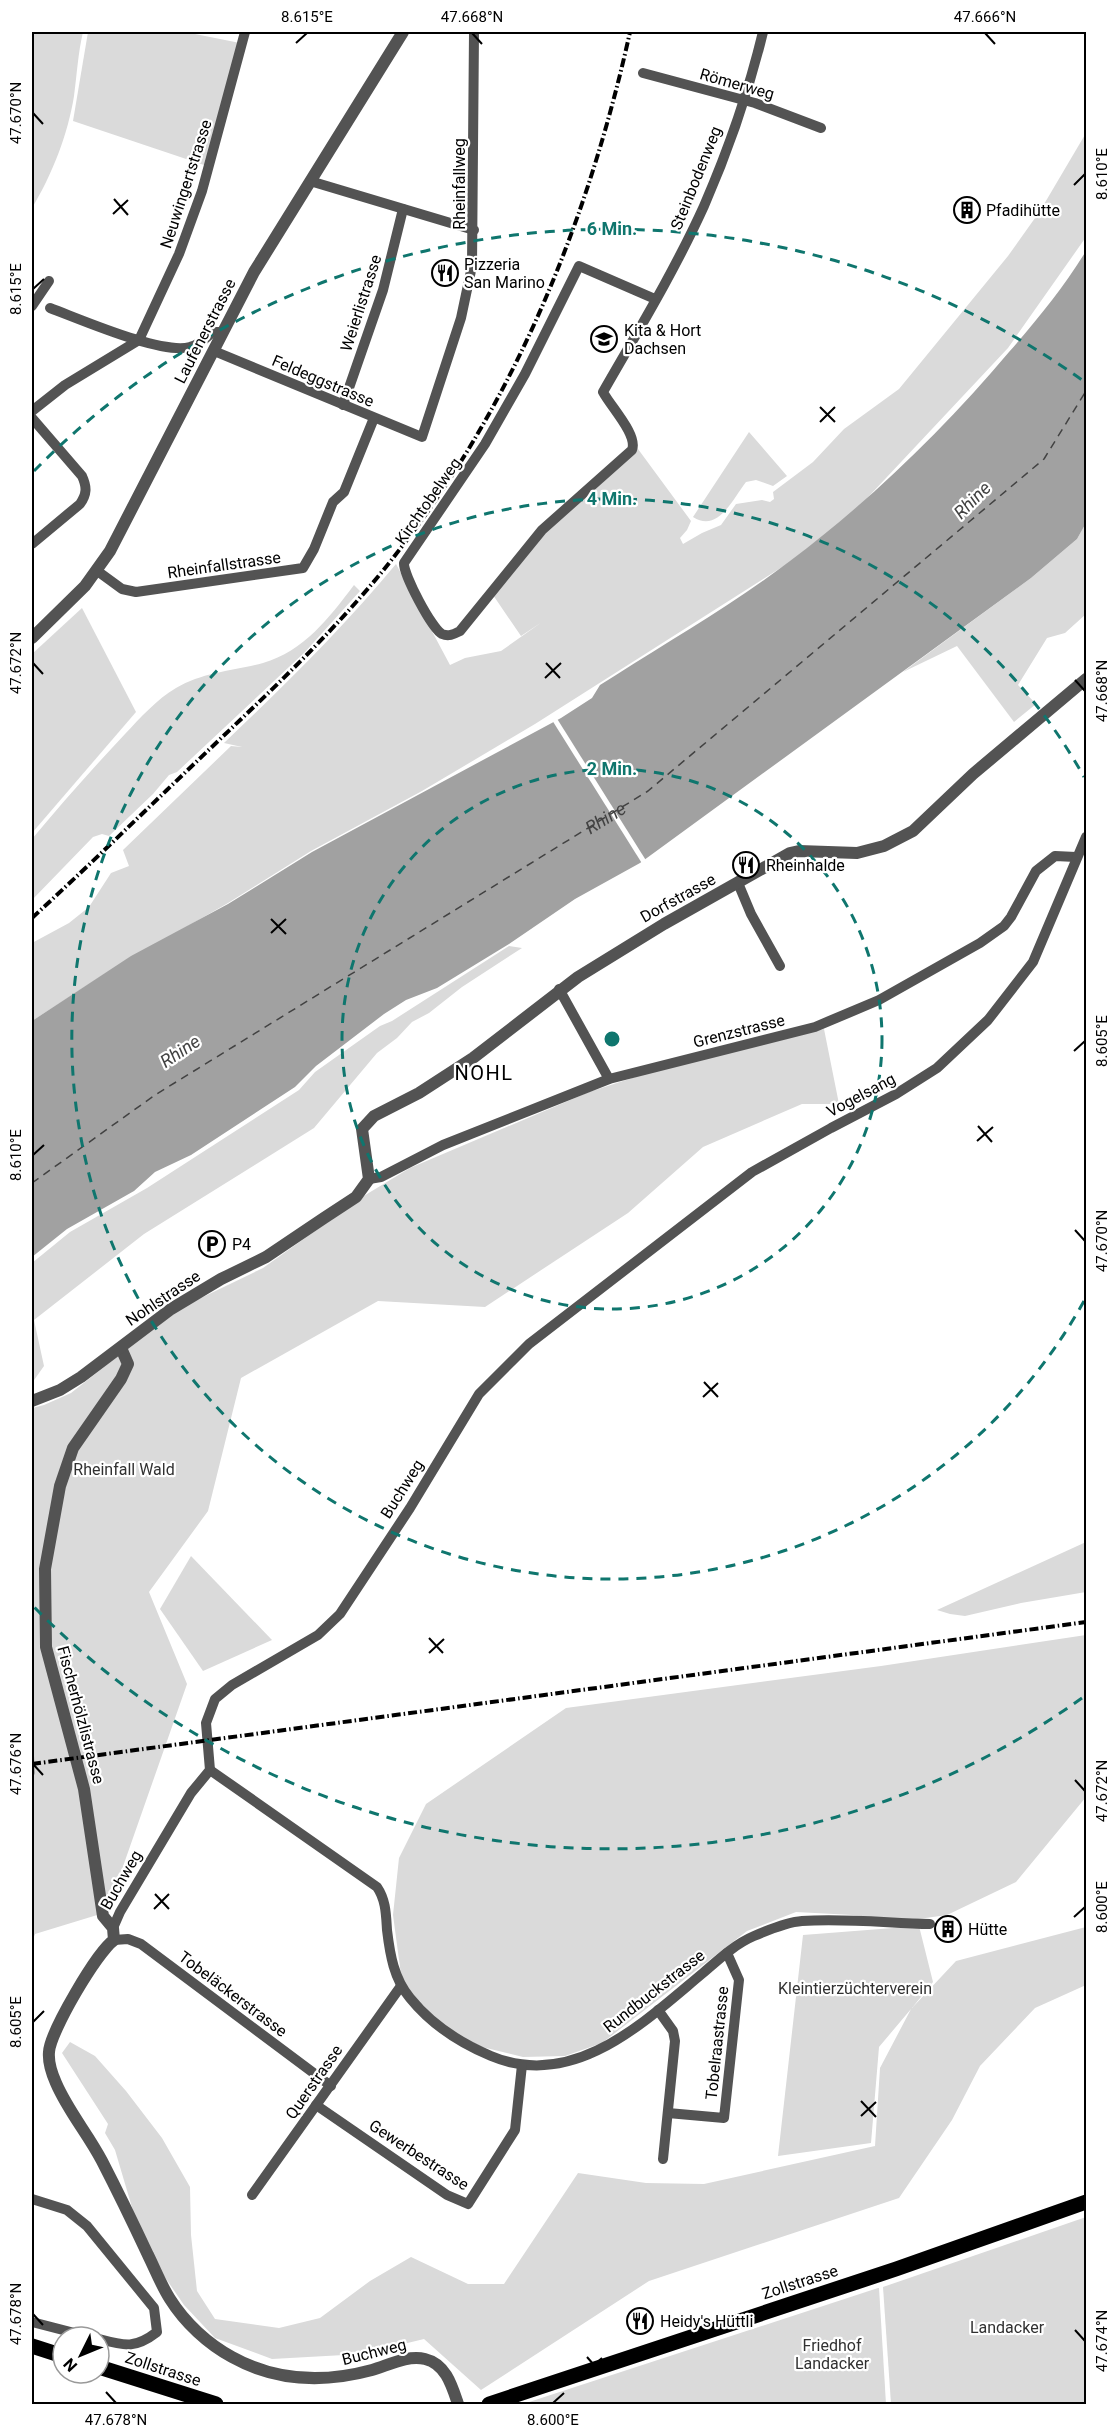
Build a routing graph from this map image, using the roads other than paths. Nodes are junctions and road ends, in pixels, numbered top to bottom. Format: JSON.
{"nodes":[{"id":1,"x":245,"y":32,"type":"edge"},
{"id":2,"x":403,"y":32,"type":"edge"},
{"id":3,"x":474,"y":32,"type":"edge"},
{"id":4,"x":763,"y":32,"type":"edge"},
{"id":5,"x":644,"y":73,"type":"dead end"},
{"id":6,"x":742,"y":100,"type":"junction"},
{"id":7,"x":821,"y":128,"type":"dead end"},
{"id":8,"x":310,"y":181,"type":"junction"},
{"id":9,"x":403,"y":209,"type":"junction"},
{"id":10,"x":474,"y":230,"type":"junction"},
{"id":11,"x":49,"y":281,"type":"dead end"},
{"id":12,"x":655,"y":299,"type":"junction"},
{"id":13,"x":33,"y":303,"type":"edge"},
{"id":14,"x":50,"y":308,"type":"dead end"},
{"id":15,"x":223,"y":332,"type":"junction"},
{"id":16,"x":139,"y":340,"type":"junction"},
{"id":17,"x":214,"y":351,"type":"junction"},
{"id":18,"x":603,"y":392,"type":"joint"},
{"id":19,"x":343,"y":405,"type":"junction"},
{"id":20,"x":32,"y":411,"type":"edge"},
{"id":21,"x":32,"y":418,"type":"edge"},
{"id":22,"x":374,"y":418,"type":"junction"},
{"id":23,"x":422,"y":437,"type":"joint"},
{"id":24,"x":32,"y":544,"type":"edge"},
{"id":25,"x":96,"y":570,"type":"junction"},
{"id":26,"x":32,"y":638,"type":"edge"},
{"id":27,"x":1086,"y":679,"type":"edge"},
{"id":28,"x":1086,"y":837,"type":"edge"},
{"id":29,"x":1076,"y":857,"type":"junction"},
{"id":30,"x":738,"y":883,"type":"junction"},
{"id":31,"x":780,"y":966,"type":"dead end"},
{"id":32,"x":560,"y":989,"type":"junction"},
{"id":33,"x":609,"y":1079,"type":"junction"},
{"id":34,"x":369,"y":1179,"type":"junction"},
{"id":35,"x":590,"y":1297,"type":"joint"},
{"id":36,"x":121,"y":1348,"type":"junction"},
{"id":37,"x":32,"y":1401,"type":"edge"},
{"id":38,"x":210,"y":1770,"type":"junction"},
{"id":39,"x":930,"y":1924,"type":"dead end"},
{"id":40,"x":114,"y":1934,"type":"junction"},
{"id":41,"x":727,"y":1953,"type":"junction"},
{"id":42,"x":401,"y":1986,"type":"junction"},
{"id":43,"x":658,"y":2010,"type":"junction"},
{"id":44,"x":522,"y":2065,"type":"junction"},
{"id":45,"x":331,"y":2086,"type":"junction"},
{"id":46,"x":316,"y":2105,"type":"junction"},
{"id":47,"x":668,"y":2113,"type":"junction"},
{"id":48,"x":663,"y":2159,"type":"dead end"},
{"id":49,"x":252,"y":2195,"type":"dead end"},
{"id":50,"x":32,"y":2199,"type":"edge"},
{"id":51,"x":1086,"y":2202,"type":"edge"},
{"id":52,"x":32,"y":2322,"type":"edge"},
{"id":53,"x":51,"y":2327,"type":"edge"},
{"id":54,"x":111,"y":2343,"type":"edge"},
{"id":55,"x":32,"y":2346,"type":"edge"},
{"id":56,"x":51,"y":2352,"type":"edge"},
{"id":57,"x":111,"y":2371,"type":"edge"},
{"id":58,"x":216,"y":2404,"type":"edge"},
{"id":59,"x":458,"y":2404,"type":"edge"},
{"id":60,"x":489,"y":2404,"type":"edge"}],
"edges":[{"from":1,"to":16,"type":"street","name":"Neuwingertstrasse"},
{"from":2,"to":8,"type":"street","name":"Laufenerstrasse"},
{"from":3,"to":10,"type":"street","name":"Rheinfallweg"},
{"from":4,"to":6,"type":"street","name":"Steinbodenweg"},
{"from":5,"to":6,"type":"street","name":"Römerweg"},
{"from":6,"to":7,"type":"street","name":"Römerweg"},
{"from":6,"to":12,"type":"street","name":"Steinbodenweg"},
{"from":8,"to":9,"type":"street"},
{"from":8,"to":15,"type":"street","name":"Laufenerstrasse"},
{"from":9,"to":10,"type":"street"},
{"from":9,"to":19,"type":"street","name":"Weierlistrasse"},
{"from":10,"to":23,"type":"street","name":"Rheinfallweg"},
{"from":11,"to":13,"type":"street"},
{"from":12,"to":18,"type":"street","name":"Steinbodenweg"},
{"from":12,"to":18,"type":"street","name":"Kirchtobelweg"},
{"from":14,"to":16,"type":"street"},
{"from":15,"to":16,"type":"street"},
{"from":15,"to":17,"type":"street","name":"Laufenerstrasse"},
{"from":16,"to":20,"type":"street"},
{"from":17,"to":19,"type":"street","name":"Feldeggstrasse"},
{"from":17,"to":25,"type":"street","name":"Laufenerstrasse"},
{"from":19,"to":22,"type":"street","name":"Feldeggstrasse"},
{"from":21,"to":24,"type":"street"},
{"from":22,"to":23,"type":"street","name":"Feldeggstrasse"},
{"from":22,"to":25,"type":"street","name":"Rheinfallstrasse"},
{"from":25,"to":26,"type":"street","name":"Laufenerstrasse"},
{"from":27,"to":30,"type":"street","name":"Dorfstrasse"},
{"from":28,"to":29,"type":"street","name":"Vogelsang"},
{"from":29,"to":33,"type":"street","name":"Grenzstrasse"},
{"from":29,"to":35,"type":"street","name":"Vogelsang"},
{"from":30,"to":31,"type":"street"},
{"from":30,"to":32,"type":"street","name":"Dorfstrasse"},
{"from":32,"to":33,"type":"street"},
{"from":32,"to":34,"type":"street","name":"Dorfstrasse"},
{"from":33,"to":34,"type":"street","name":"Grenzstrasse"},
{"from":34,"to":36,"type":"street","name":"Nohlstrasse"},
{"from":35,"to":38,"type":"street","name":"Buchweg"},
{"from":36,"to":37,"type":"street","name":"Nohlstrasse"},
{"from":36,"to":40,"type":"street","name":"Fischerhölzlistrasse"},
{"from":38,"to":40,"type":"street","name":"Buchweg"},
{"from":38,"to":42,"type":"street","name":"Rundbuckstrasse"},
{"from":39,"to":41,"type":"street","name":"Rundbuckstrasse"},
{"from":40,"to":45,"type":"street","name":"Tobeläckerstrasse"},
{"from":40,"to":59,"type":"street","name":"Buchweg"},
{"from":41,"to":43,"type":"street","name":"Rundbuckstrasse"},
{"from":41,"to":47,"type":"street","name":"Tobelraastrasse"},
{"from":42,"to":44,"type":"street","name":"Rundbuckstrasse"},
{"from":42,"to":45,"type":"street","name":"Querstrasse"},
{"from":43,"to":44,"type":"street","name":"Rundbuckstrasse"},
{"from":43,"to":47,"type":"street"},
{"from":44,"to":46,"type":"street","name":"Gewerbestrasse"},
{"from":45,"to":46,"type":"street","name":"Querstrasse"},
{"from":46,"to":49,"type":"street","name":"Querstrasse"},
{"from":47,"to":48,"type":"street"},
{"from":50,"to":54,"type":"street"},
{"from":51,"to":60,"type":"main road","name":"Zollstrasse"},
{"from":52,"to":53,"type":"street"},
{"from":55,"to":56,"type":"main road"},
{"from":57,"to":58,"type":"main road","name":"Zollstrasse"}]}
